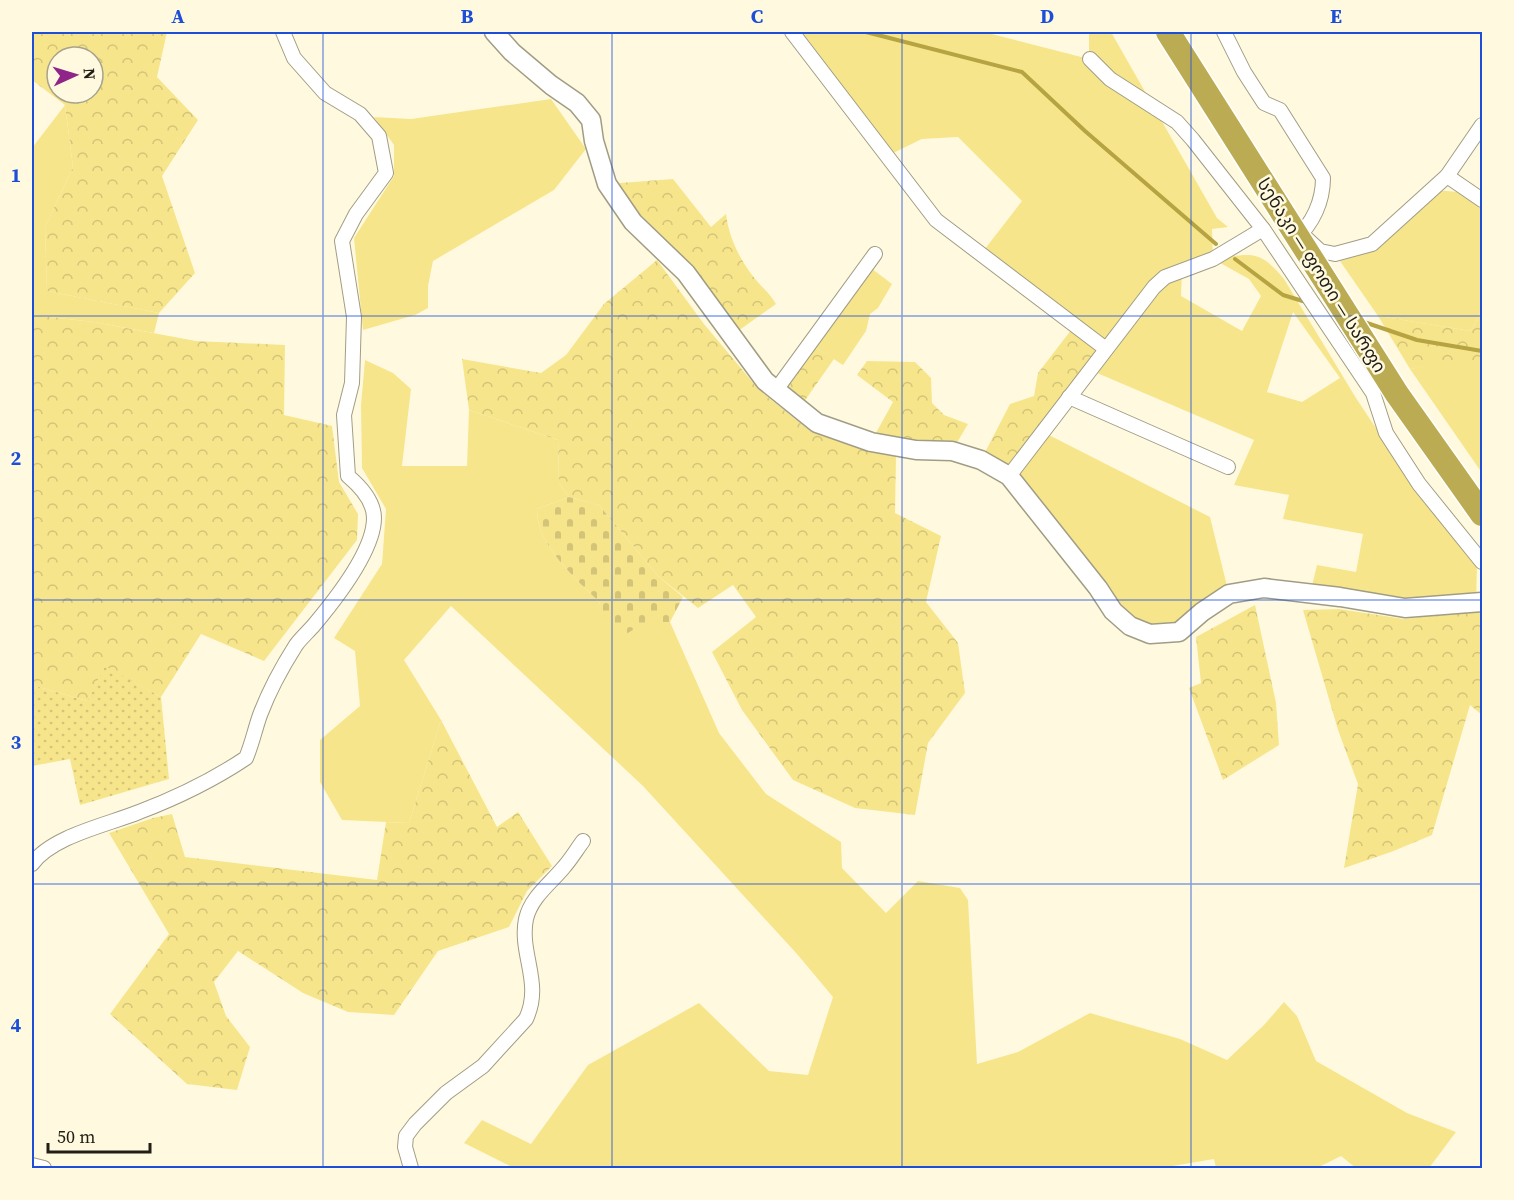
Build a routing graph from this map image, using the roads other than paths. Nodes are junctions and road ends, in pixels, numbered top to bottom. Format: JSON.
{"nodes":[{"id":1,"x":283,"y":32,"type":"edge"},
{"id":2,"x":494,"y":32,"type":"edge"},
{"id":3,"x":792,"y":32,"type":"edge"},
{"id":4,"x":1168,"y":32,"type":"edge"},
{"id":5,"x":1224,"y":32,"type":"edge"},
{"id":6,"x":1090,"y":59,"type":"dead end"},
{"id":7,"x":1482,"y":125,"type":"edge"},
{"id":8,"x":1447,"y":176,"type":"junction"},
{"id":9,"x":1482,"y":200,"type":"edge"},
{"id":10,"x":1263,"y":229,"type":"junction"},
{"id":11,"x":1301,"y":234,"type":"junction"},
{"id":12,"x":1280,"y":251,"type":"junction"},
{"id":13,"x":875,"y":254,"type":"dead end"},
{"id":14,"x":1106,"y":349,"type":"junction"},
{"id":15,"x":776,"y":390,"type":"junction"},
{"id":16,"x":1069,"y":397,"type":"junction"},
{"id":17,"x":1228,"y":467,"type":"dead end"},
{"id":18,"x":1010,"y":476,"type":"junction"},
{"id":19,"x":1482,"y":514,"type":"edge"},
{"id":20,"x":1482,"y":562,"type":"edge"},
{"id":21,"x":1482,"y":602,"type":"edge"},
{"id":22,"x":583,"y":841,"type":"dead end"},
{"id":23,"x":32,"y":864,"type":"edge"},
{"id":24,"x":32,"y":1165,"type":"edge"},
{"id":25,"x":44,"y":1168,"type":"edge"},
{"id":26,"x":411,"y":1168,"type":"edge"}],
"edges":[{"from":1,"to":23,"type":"street"},
{"from":2,"to":15,"type":"street"},
{"from":3,"to":14,"type":"street"},
{"from":4,"to":19,"type":"highway","name":"სენაკი — ფოთი — სარფი","bridge":true},
{"from":5,"to":11,"type":"street"},
{"from":6,"to":10,"type":"street"},
{"from":7,"to":8,"type":"street"},
{"from":8,"to":9,"type":"street"},
{"from":8,"to":11,"type":"street"},
{"from":10,"to":12,"type":"street"},
{"from":10,"to":14,"type":"street"},
{"from":11,"to":12,"type":"street"},
{"from":12,"to":20,"type":"street"},
{"from":13,"to":15,"type":"street"},
{"from":14,"to":16,"type":"street"},
{"from":15,"to":18,"type":"street"},
{"from":16,"to":17,"type":"street"},
{"from":16,"to":18,"type":"street"},
{"from":18,"to":21,"type":"street"},
{"from":22,"to":26,"type":"street"},
{"from":24,"to":25,"type":"street"}]}
